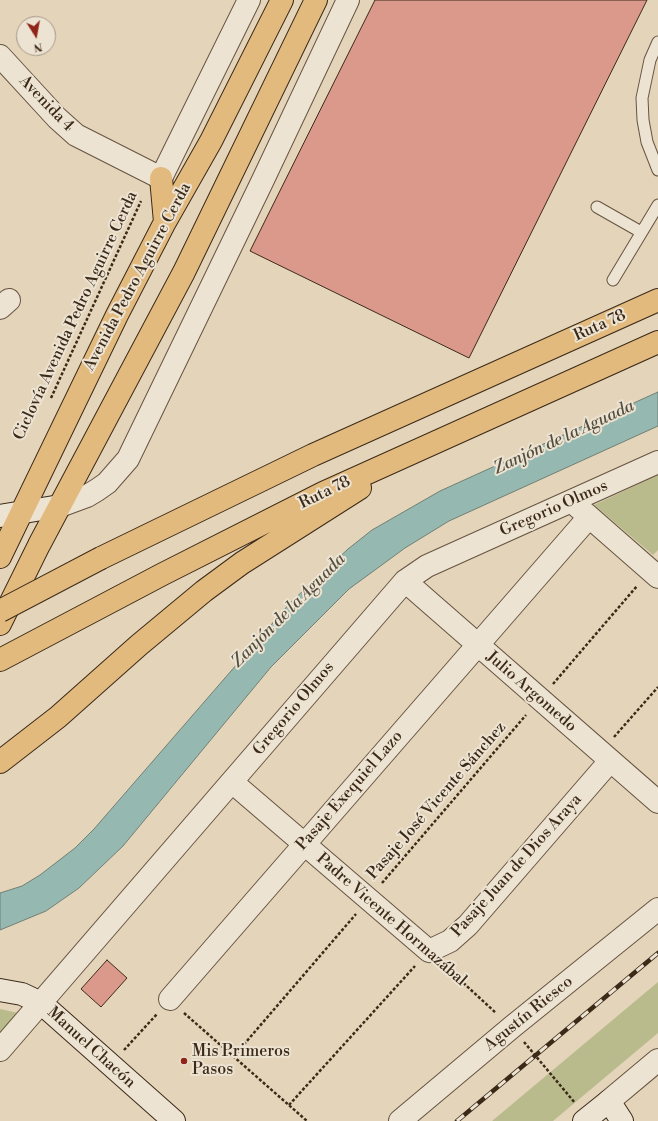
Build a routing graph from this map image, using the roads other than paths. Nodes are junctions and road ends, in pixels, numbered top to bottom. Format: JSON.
{"nodes":[{"id":1,"x":248,"y":0,"type":"edge"},
{"id":2,"x":282,"y":0,"type":"edge"},
{"id":3,"x":316,"y":0,"type":"edge"},
{"id":4,"x":348,"y":0,"type":"edge"},
{"id":5,"x":658,"y":42,"type":"edge"},
{"id":6,"x":0,"y":56,"type":"edge"},
{"id":7,"x":658,"y":170,"type":"edge"},
{"id":8,"x":157,"y":176,"type":"junction"},
{"id":9,"x":658,"y":205,"type":"edge"},
{"id":10,"x":597,"y":207,"type":"dead end"},
{"id":11,"x":165,"y":222,"type":"junction"},
{"id":12,"x":642,"y":232,"type":"junction"},
{"id":13,"x":613,"y":280,"type":"dead end"},
{"id":14,"x":658,"y":300,"type":"edge"},
{"id":15,"x":658,"y":342,"type":"edge"},
{"id":16,"x":403,"y":456,"type":"junction"},
{"id":17,"x":658,"y":462,"type":"edge"},
{"id":18,"x":571,"y":501,"type":"junction"},
{"id":19,"x":60,"y":506,"type":"junction"},
{"id":20,"x":22,"y":513,"type":"junction"},
{"id":21,"x":0,"y":516,"type":"edge"},
{"id":22,"x":589,"y":517,"type":"junction"},
{"id":23,"x":0,"y":557,"type":"edge"},
{"id":24,"x":654,"y":574,"type":"edge"},
{"id":25,"x":405,"y":581,"type":"junction"},
{"id":26,"x":0,"y":611,"type":"edge"},
{"id":27,"x":0,"y":624,"type":"edge"},
{"id":28,"x":478,"y":645,"type":"junction"},
{"id":29,"x":0,"y":660,"type":"edge"},
{"id":30,"x":605,"y":757,"type":"junction"},
{"id":31,"x":0,"y":762,"type":"edge"},
{"id":32,"x":232,"y":782,"type":"junction"},
{"id":33,"x":658,"y":802,"type":"edge"},
{"id":34,"x":304,"y":844,"type":"junction"},
{"id":35,"x":658,"y":909,"type":"edge"},
{"id":36,"x":429,"y":951,"type":"joint"},
{"id":37,"x":0,"y":990,"type":"edge"},
{"id":38,"x":170,"y":999,"type":"road end"},
{"id":39,"x":41,"y":1003,"type":"junction"},
{"id":40,"x":0,"y":1050,"type":"edge"},
{"id":41,"x":658,"y":1060,"type":"edge"},
{"id":42,"x":609,"y":1101,"type":"junction"},
{"id":43,"x":586,"y":1120,"type":"edge"},
{"id":44,"x":174,"y":1121,"type":"edge"},
{"id":45,"x":400,"y":1121,"type":"edge"},
{"id":46,"x":622,"y":1121,"type":"edge"}],
"edges":[{"from":1,"to":8,"type":"street","name":"Avenida Pedro Aguirre Cerda"},
{"from":2,"to":11,"type":"main road","name":"Avenida Pedro Aguirre Cerda"},
{"from":3,"to":19,"type":"main road"},
{"from":4,"to":19,"type":"street"},
{"from":5,"to":7,"type":"lane"},
{"from":6,"to":8,"type":"street","name":"Avenida 4"},
{"from":8,"to":11,"type":"main road"},
{"from":9,"to":12,"type":"lane"},
{"from":10,"to":12,"type":"lane"},
{"from":11,"to":20,"type":"main road","name":"Avenida Pedro Aguirre Cerda"},
{"from":12,"to":13,"type":"lane"},
{"from":14,"to":26,"type":"main road","name":"Ruta 78","bridge":true},
{"from":15,"to":16,"type":"main road","name":"Ruta 78"},
{"from":16,"to":29,"type":"main road","name":"Ruta 78"},
{"from":16,"to":31,"type":"main road"},
{"from":17,"to":18,"type":"street","name":"Gregorio Olmos"},
{"from":18,"to":22,"type":"street"},
{"from":18,"to":25,"type":"street","name":"Gregorio Olmos"},
{"from":19,"to":20,"type":"street"},
{"from":19,"to":27,"type":"main road"},
{"from":20,"to":21,"type":"street"},
{"from":20,"to":23,"type":"main road","name":"Avenida Pedro Aguirre Cerda"},
{"from":22,"to":24,"type":"street"},
{"from":22,"to":28,"type":"street","name":"Pasaje Exequiel Lazo"},
{"from":25,"to":28,"type":"street","name":"Julio Argomedo"},
{"from":25,"to":32,"type":"street","name":"Gregorio Olmos"},
{"from":28,"to":30,"type":"street","name":"Julio Argomedo"},
{"from":28,"to":34,"type":"street","name":"Pasaje Exequiel Lazo"},
{"from":30,"to":33,"type":"street","name":"Julio Argomedo"},
{"from":30,"to":36,"type":"street","name":"Pasaje Juan de Dios Araya"},
{"from":32,"to":34,"type":"street","name":"Padre Vicente Hormazábal"},
{"from":32,"to":39,"type":"street","name":"Gregorio Olmos"},
{"from":34,"to":36,"type":"street","name":"Padre Vicente Hormazábal"},
{"from":34,"to":38,"type":"street","name":"Pasaje Exequiel Lazo"},
{"from":35,"to":45,"type":"street","name":"Agustín Riesco"},
{"from":37,"to":39,"type":"street","name":"Manuel Chacón"},
{"from":39,"to":40,"type":"street","name":"Gregorio Olmos"},
{"from":39,"to":44,"type":"street","name":"Manuel Chacón"},
{"from":41,"to":42,"type":"street"},
{"from":42,"to":43,"type":"street"},
{"from":42,"to":46,"type":"street"}]}
